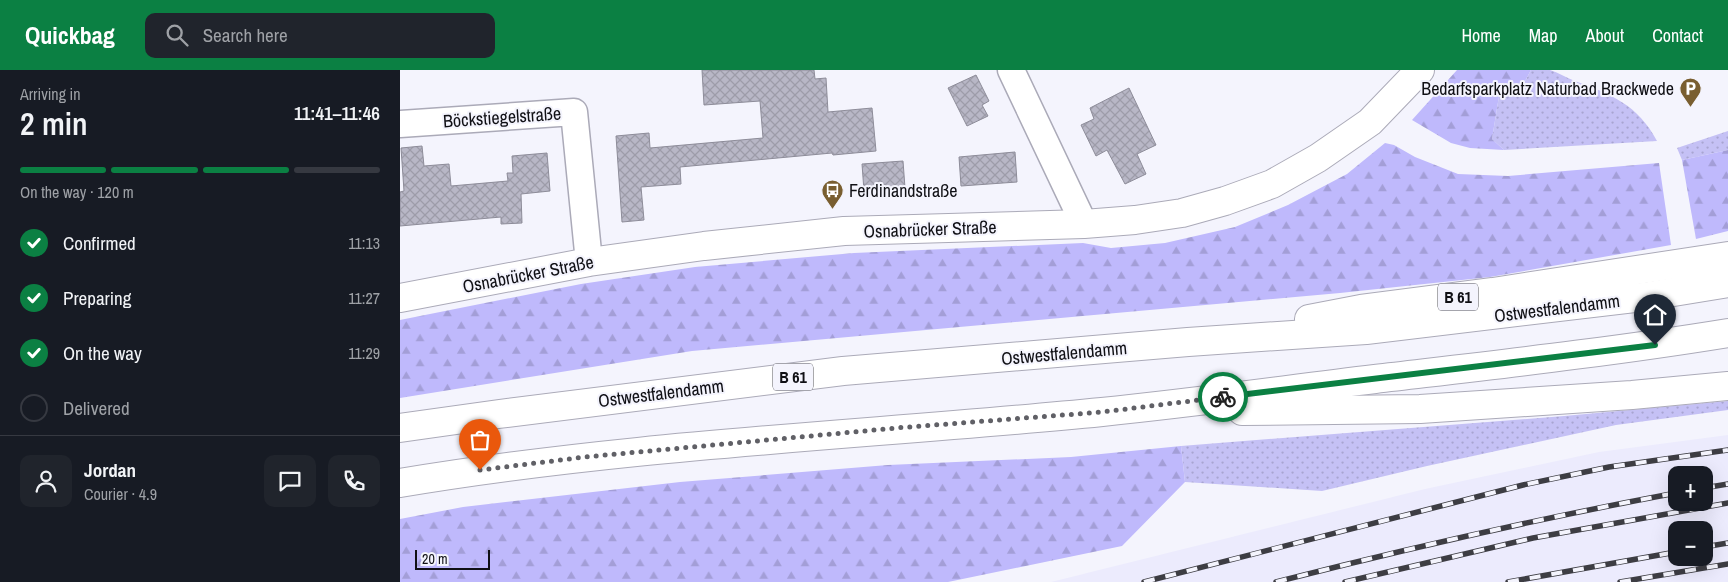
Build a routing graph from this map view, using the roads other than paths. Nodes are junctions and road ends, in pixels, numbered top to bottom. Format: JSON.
{"nodes":[{"id":1,"x":1011,"y":70,"type":"edge"},
{"id":2,"x":1420,"y":70,"type":"edge"},
{"id":3,"x":400,"y":124,"type":"edge"},
{"id":4,"x":1084,"y":224,"type":"junction"},
{"id":5,"x":1728,"y":256,"type":"edge"},
{"id":6,"x":589,"y":262,"type":"junction"},
{"id":7,"x":1728,"y":283,"type":"edge"},
{"id":8,"x":400,"y":298,"type":"edge"},
{"id":9,"x":1728,"y":333,"type":"edge"},
{"id":10,"x":1188,"y":342,"type":"junction"},
{"id":11,"x":1728,"y":386,"type":"edge"},
{"id":12,"x":1102,"y":412,"type":"junction"},
{"id":13,"x":400,"y":428,"type":"edge"},
{"id":14,"x":400,"y":483,"type":"edge"}],
"edges":[{"from":1,"to":4,"type":"street"},
{"from":2,"to":4,"type":"main road","name":"Osnabrücker Straße"},
{"from":3,"to":6,"type":"street","name":"Böckstiegelstraße"},
{"from":4,"to":6,"type":"main road","name":"Osnabrücker Straße"},
{"from":5,"to":10,"type":"main road","number":"B 61"},
{"from":6,"to":8,"type":"main road","name":"Osnabrücker Straße"},
{"from":7,"to":10,"type":"main road","name":"Ostwestfalendamm","number":"B 61"},
{"from":9,"to":12,"type":"main road"},
{"from":10,"to":13,"type":"main road","name":"Ostwestfalendamm","number":"B 61"},
{"from":11,"to":12,"type":"main road"},
{"from":12,"to":14,"type":"main road"}]}
